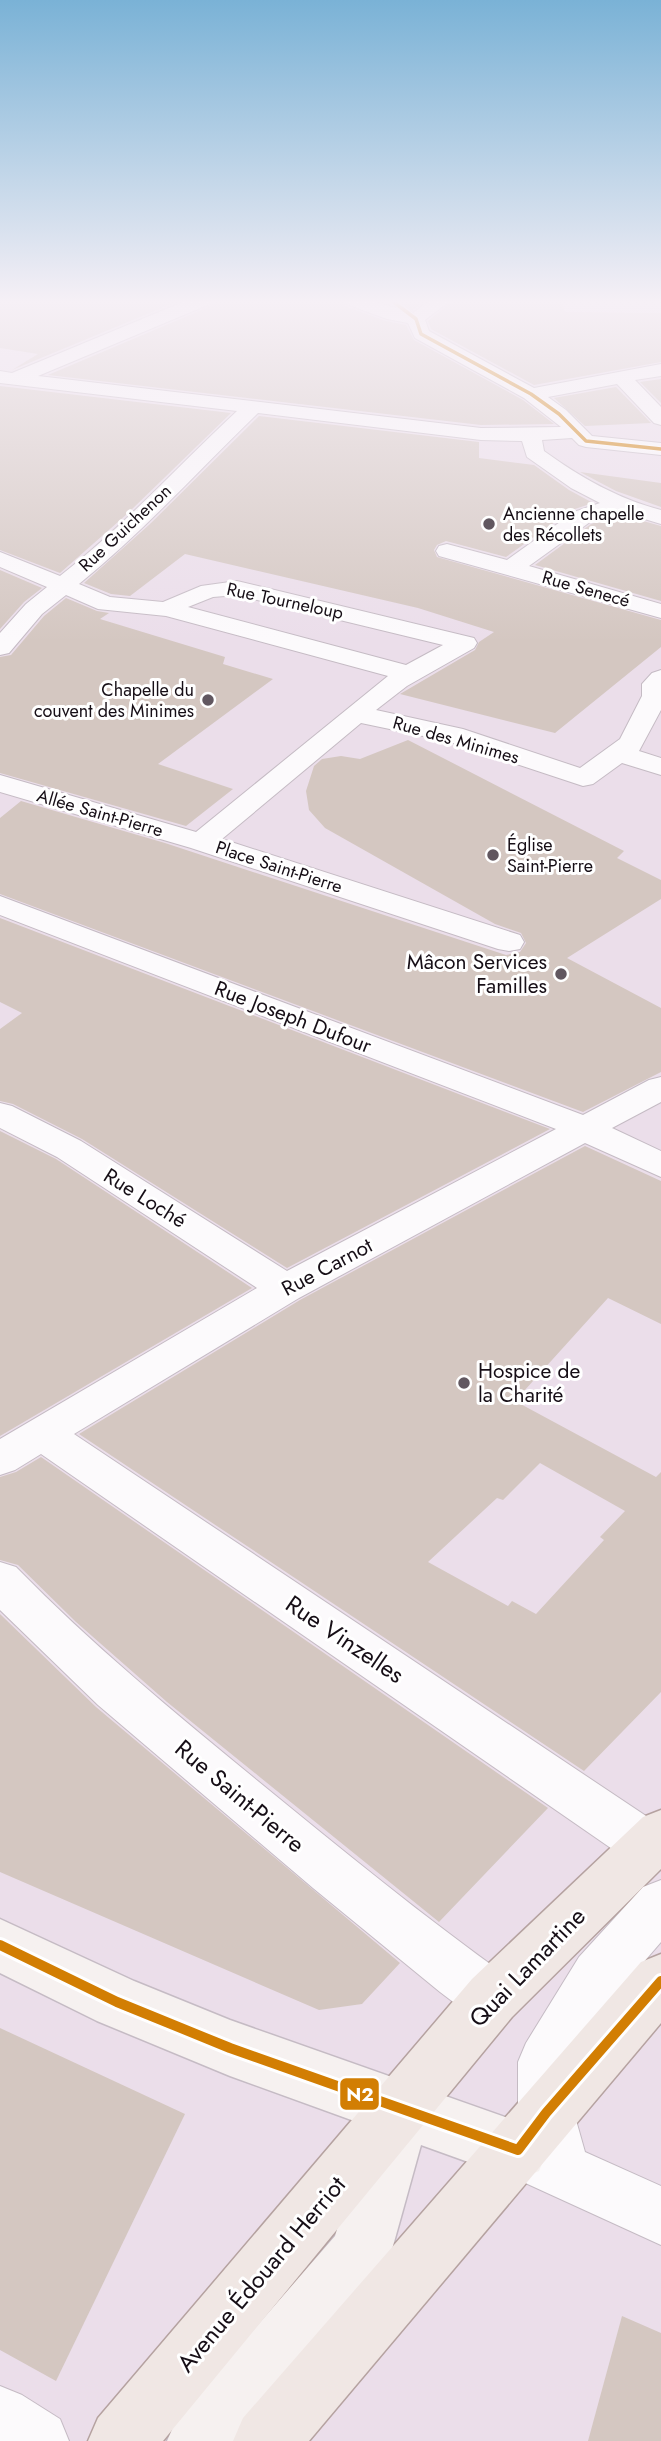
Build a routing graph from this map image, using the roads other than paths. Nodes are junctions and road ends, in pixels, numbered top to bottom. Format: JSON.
{"nodes":[{"id":1,"x":246,"y":414,"type":"edge"},
{"id":2,"x":306,"y":414,"type":"edge"},
{"id":3,"x":559,"y":414,"type":"edge"},
{"id":4,"x":575,"y":432,"type":"junction"},
{"id":5,"x":531,"y":435,"type":"junction"},
{"id":6,"x":661,"y":449,"type":"edge"},
{"id":7,"x":619,"y":503,"type":"junction"},
{"id":8,"x":661,"y":517,"type":"edge"},
{"id":9,"x":447,"y":551,"type":"dead end"},
{"id":10,"x":0,"y":559,"type":"edge"},
{"id":11,"x":511,"y":568,"type":"junction"},
{"id":12,"x":63,"y":585,"type":"junction"},
{"id":13,"x":167,"y":608,"type":"junction"},
{"id":14,"x":661,"y":611,"type":"edge"},
{"id":15,"x":465,"y":643,"type":"joint"},
{"id":16,"x":0,"y":648,"type":"edge"},
{"id":17,"x":411,"y":674,"type":"junction"},
{"id":18,"x":661,"y":678,"type":"edge"},
{"id":19,"x":357,"y":714,"type":"junction"},
{"id":20,"x":619,"y":754,"type":"junction"},
{"id":21,"x":661,"y":767,"type":"edge"},
{"id":22,"x":0,"y":783,"type":"edge"},
{"id":23,"x":201,"y":842,"type":"junction"},
{"id":24,"x":0,"y":905,"type":"edge"},
{"id":25,"x":509,"y":942,"type":"dead end"},
{"id":26,"x":661,"y":1088,"type":"edge"},
{"id":27,"x":0,"y":1114,"type":"edge"},
{"id":28,"x":586,"y":1130,"type":"junction"},
{"id":29,"x":661,"y":1165,"type":"edge"},
{"id":30,"x":286,"y":1288,"type":"junction"},
{"id":31,"x":41,"y":1433,"type":"junction"},
{"id":32,"x":0,"y":1459,"type":"edge"},
{"id":33,"x":0,"y":1580,"type":"edge"},
{"id":34,"x":655,"y":1840,"type":"edge"},
{"id":35,"x":661,"y":1904,"type":"edge"},
{"id":36,"x":0,"y":1945,"type":"edge"},
{"id":37,"x":661,"y":1981,"type":"edge"},
{"id":38,"x":492,"y":1998,"type":"junction"},
{"id":39,"x":402,"y":2108,"type":"junction"},
{"id":40,"x":542,"y":2144,"type":"junction"},
{"id":41,"x":661,"y":2216,"type":"edge"},
{"id":42,"x":0,"y":2417,"type":"edge"},
{"id":43,"x":38,"y":2441,"type":"edge"},
{"id":44,"x":121,"y":2441,"type":"edge"},
{"id":45,"x":200,"y":2441,"type":"edge"},
{"id":46,"x":266,"y":2441,"type":"edge"}],
"edges":[{"from":1,"to":12,"type":"street","name":"Rue Guichenon"},
{"from":2,"to":5,"type":"street"},
{"from":3,"to":4,"type":"street"},
{"from":4,"to":5,"type":"street"},
{"from":4,"to":6,"type":"street"},
{"from":5,"to":7,"type":"street"},
{"from":7,"to":8,"type":"street"},
{"from":7,"to":11,"type":"street","name":"Rue Senecé"},
{"from":9,"to":11,"type":"street","name":"Rue Senecé"},
{"from":10,"to":12,"type":"street"},
{"from":11,"to":14,"type":"street","name":"Rue Senecé"},
{"from":12,"to":13,"type":"street"},
{"from":12,"to":16,"type":"street","name":"Rue Guichenon"},
{"from":13,"to":15,"type":"street","name":"Rue Tourneloup"},
{"from":13,"to":17,"type":"street"},
{"from":15,"to":17,"type":"street","name":"Rue des Minimes"},
{"from":17,"to":19,"type":"street","name":"Rue des Minimes"},
{"from":18,"to":20,"type":"street"},
{"from":19,"to":20,"type":"street","name":"Rue des Minimes"},
{"from":19,"to":23,"type":"street","name":"Place Saint-Pierre"},
{"from":20,"to":21,"type":"street"},
{"from":22,"to":23,"type":"street","name":"Allée Saint-Pierre"},
{"from":23,"to":25,"type":"street","name":"Place Saint-Pierre"},
{"from":24,"to":28,"type":"street","name":"Rue Joseph Dufour"},
{"from":26,"to":28,"type":"street","name":"Rue Carnot"},
{"from":27,"to":30,"type":"street","name":"Rue Loché"},
{"from":28,"to":29,"type":"street","name":"Rue Joseph Dufour"},
{"from":28,"to":30,"type":"street","name":"Rue Carnot"},
{"from":30,"to":31,"type":"street","name":"Rue Carnot"},
{"from":31,"to":32,"type":"street","name":"Rue Carnot"},
{"from":31,"to":34,"type":"street","name":"Rue Vinzelles"},
{"from":33,"to":38,"type":"street","name":"Rue Saint-Pierre"},
{"from":34,"to":38,"type":"main road","name":"Quai Lamartine"},
{"from":35,"to":40,"type":"street"},
{"from":36,"to":39,"type":"street"},
{"from":37,"to":40,"type":"main road"},
{"from":38,"to":39,"type":"main road","name":"Quai Lamartine"},
{"from":39,"to":40,"type":"street"},
{"from":39,"to":44,"type":"main road","name":"Avenue Édouard Herriot"},
{"from":39,"to":45,"type":"street"},
{"from":40,"to":41,"type":"street"},
{"from":40,"to":46,"type":"main road"},
{"from":42,"to":43,"type":"street"}]}
